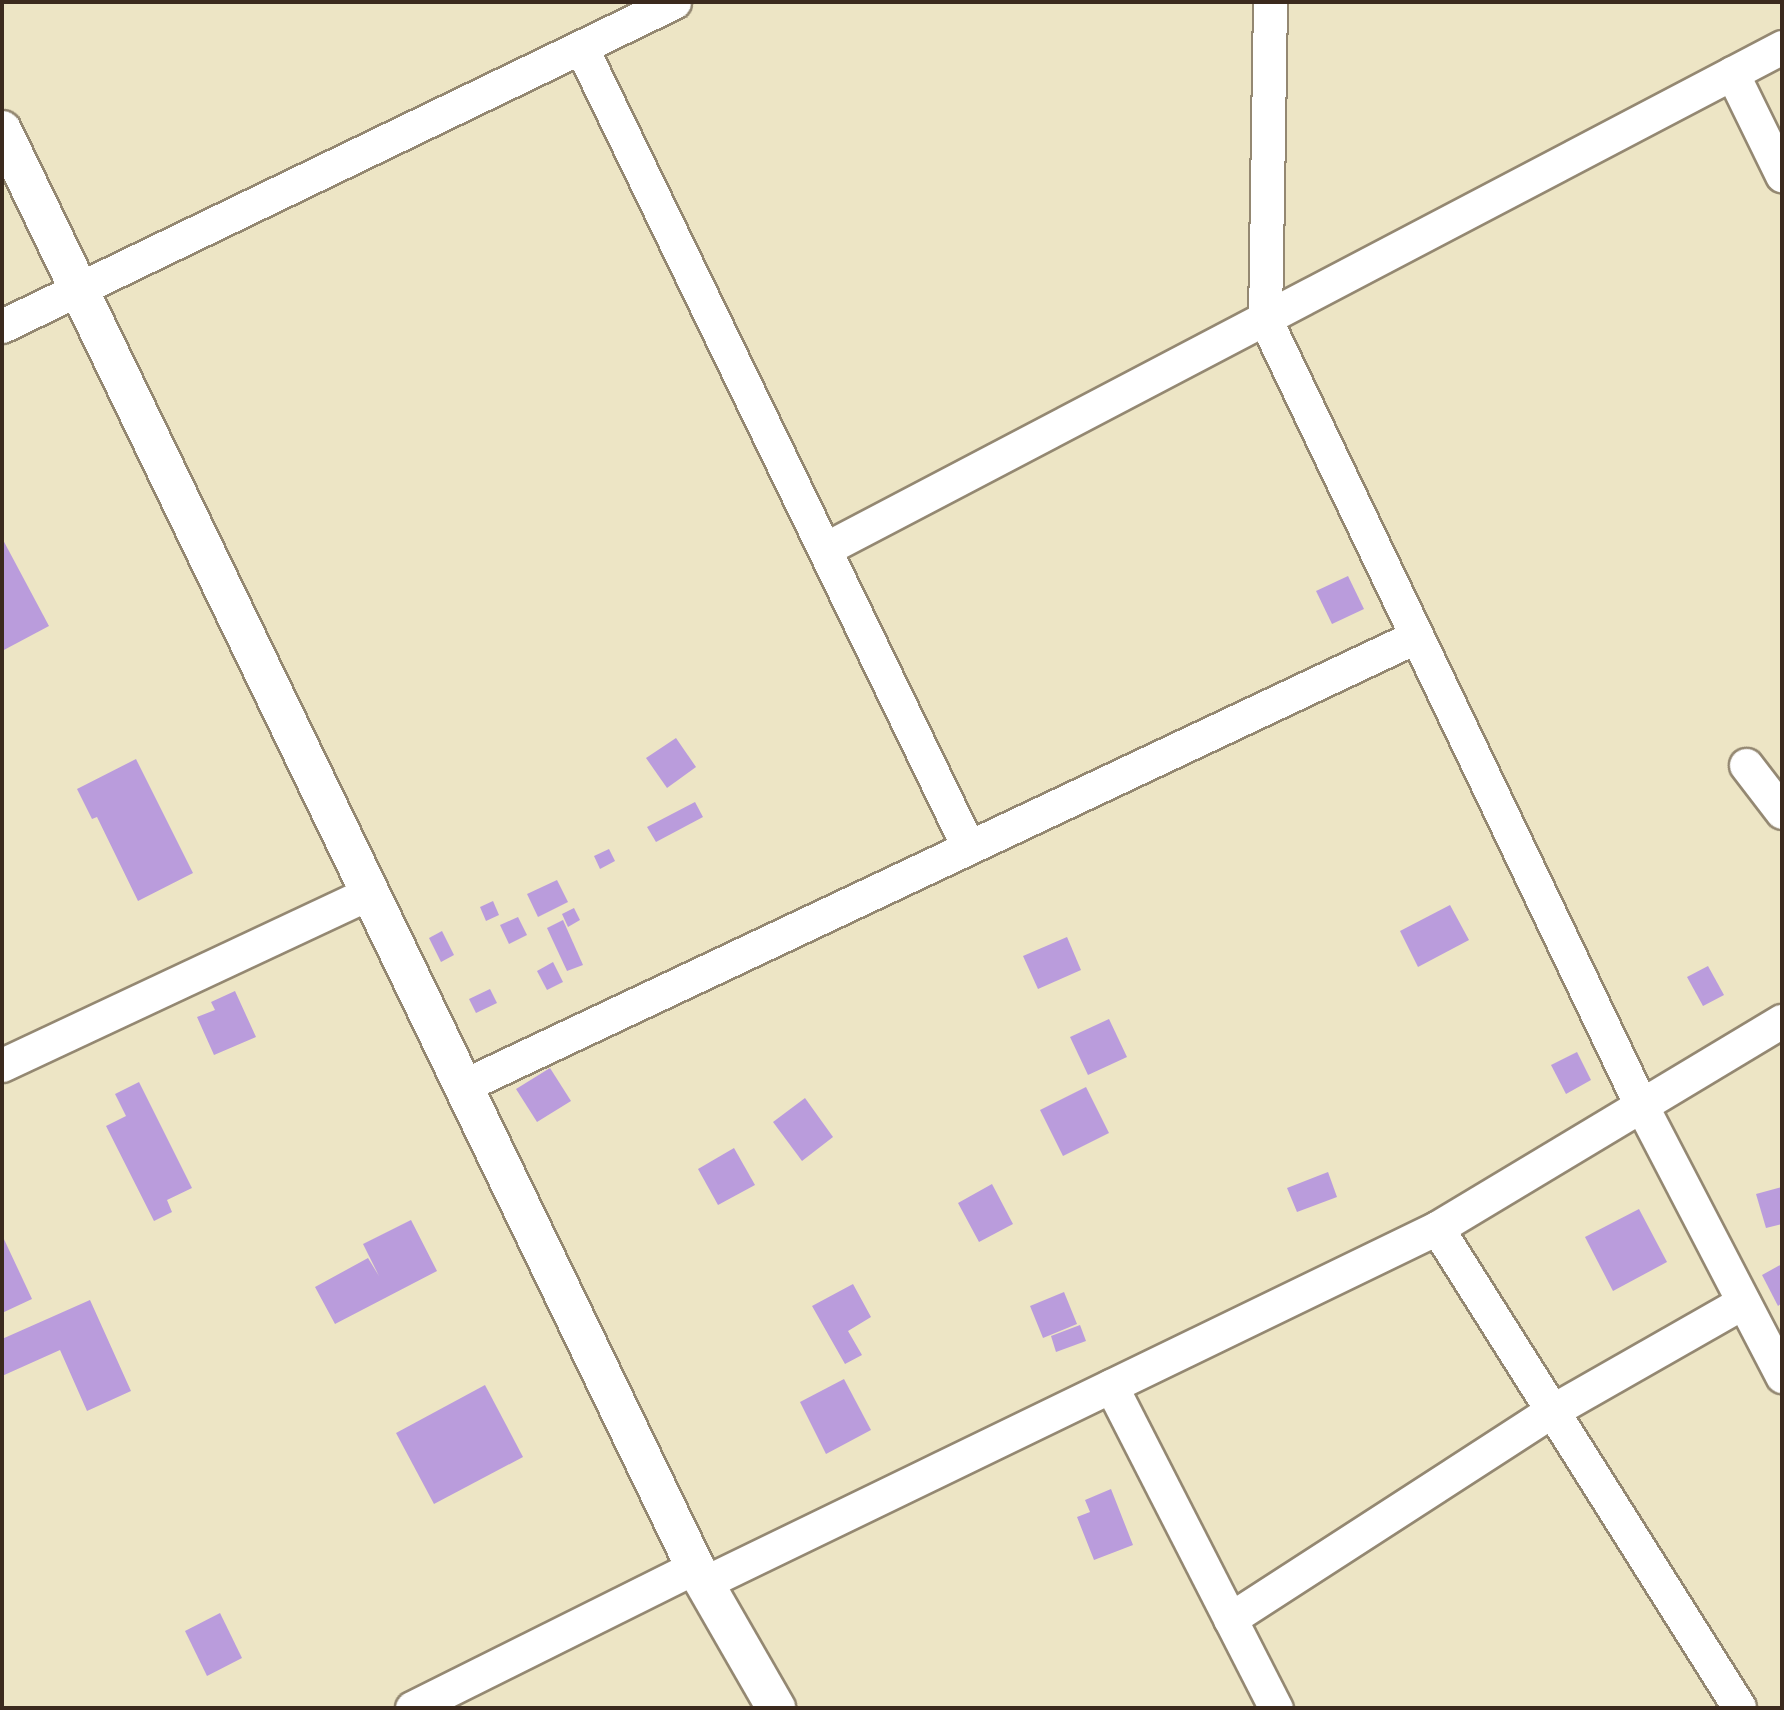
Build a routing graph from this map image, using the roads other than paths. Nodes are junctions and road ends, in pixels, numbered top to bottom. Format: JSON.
{"nodes":[{"id":1,"x":674,"y":2,"type":"edge"},
{"id":2,"x":1270,"y":2,"type":"edge"},
{"id":3,"x":581,"y":47,"type":"junction"},
{"id":4,"x":1782,"y":47,"type":"edge"},
{"id":5,"x":1732,"y":73,"type":"junction"},
{"id":6,"x":2,"y":131,"type":"edge"},
{"id":7,"x":1782,"y":176,"type":"edge"},
{"id":8,"x":78,"y":289,"type":"junction"},
{"id":9,"x":1265,"y":319,"type":"junction"},
{"id":10,"x":2,"y":326,"type":"edge"},
{"id":11,"x":825,"y":549,"type":"junction"},
{"id":12,"x":1415,"y":637,"type":"junction"},
{"id":13,"x":1746,"y":765,"type":"dead end"},
{"id":14,"x":1782,"y":812,"type":"edge"},
{"id":15,"x":968,"y":846,"type":"junction"},
{"id":16,"x":370,"y":893,"type":"junction"},
{"id":17,"x":1782,"y":1021,"type":"edge"},
{"id":18,"x":2,"y":1065,"type":"edge"},
{"id":19,"x":463,"y":1086,"type":"junction"},
{"id":20,"x":1640,"y":1103,"type":"junction"},
{"id":21,"x":1437,"y":1228,"type":"junction"},
{"id":22,"x":1743,"y":1302,"type":"junction"},
{"id":23,"x":1782,"y":1376,"type":"edge"},
{"id":24,"x":1111,"y":1386,"type":"junction"},
{"id":25,"x":1552,"y":1411,"type":"junction"},
{"id":26,"x":699,"y":1575,"type":"junction"},
{"id":27,"x":1230,"y":1619,"type":"junction"},
{"id":28,"x":412,"y":1708,"type":"edge"},
{"id":29,"x":776,"y":1708,"type":"edge"},
{"id":30,"x":1276,"y":1708,"type":"edge"},
{"id":31,"x":1747,"y":1708,"type":"edge"}],
"edges":[{"from":1,"to":3,"type":"street"},
{"from":2,"to":9,"type":"street"},
{"from":3,"to":8,"type":"street"},
{"from":3,"to":11,"type":"street"},
{"from":4,"to":5,"type":"street"},
{"from":5,"to":7,"type":"street"},
{"from":5,"to":9,"type":"street"},
{"from":6,"to":8,"type":"street"},
{"from":8,"to":10,"type":"street"},
{"from":8,"to":16,"type":"street"},
{"from":9,"to":11,"type":"street"},
{"from":9,"to":12,"type":"street"},
{"from":11,"to":15,"type":"street"},
{"from":12,"to":15,"type":"street"},
{"from":12,"to":20,"type":"street"},
{"from":13,"to":14,"type":"street"},
{"from":15,"to":19,"type":"street"},
{"from":16,"to":18,"type":"street"},
{"from":16,"to":19,"type":"street"},
{"from":17,"to":20,"type":"street"},
{"from":19,"to":26,"type":"street"},
{"from":20,"to":21,"type":"street"},
{"from":20,"to":22,"type":"street"},
{"from":21,"to":24,"type":"street"},
{"from":21,"to":25,"type":"street"},
{"from":22,"to":23,"type":"street"},
{"from":22,"to":25,"type":"street"},
{"from":24,"to":26,"type":"street"},
{"from":24,"to":27,"type":"street"},
{"from":25,"to":27,"type":"street"},
{"from":25,"to":31,"type":"street"},
{"from":26,"to":28,"type":"street"},
{"from":26,"to":29,"type":"street"},
{"from":27,"to":30,"type":"street"}]}
